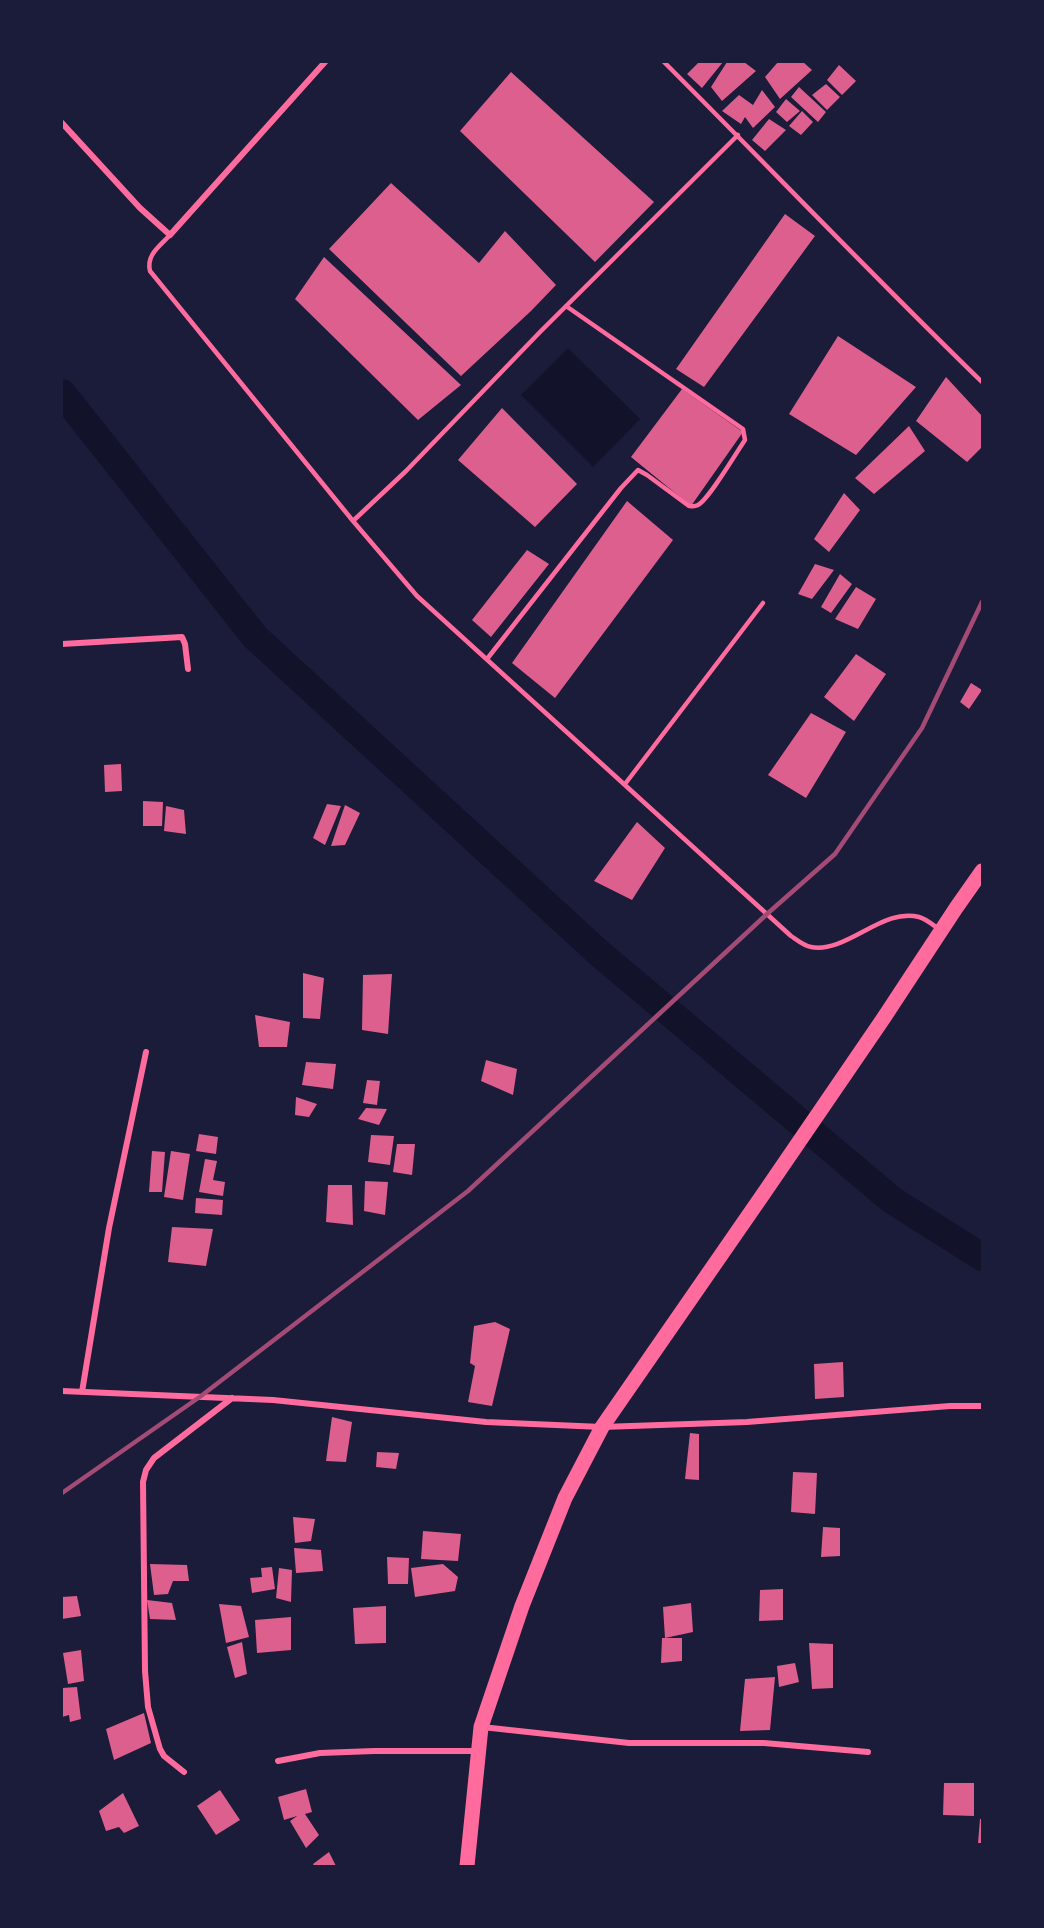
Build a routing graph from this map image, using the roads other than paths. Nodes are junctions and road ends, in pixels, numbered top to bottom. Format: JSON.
{"nodes":[{"id":1,"x":325,"y":62,"type":"edge"},
{"id":2,"x":664,"y":62,"type":"edge"},
{"id":3,"x":62,"y":123,"type":"edge"},
{"id":4,"x":738,"y":135,"type":"junction"},
{"id":5,"x":170,"y":235,"type":"junction"},
{"id":6,"x":566,"y":306,"type":"junction"},
{"id":7,"x":982,"y":382,"type":"edge"},
{"id":8,"x":353,"y":521,"type":"junction"},
{"id":9,"x":763,"y":603,"type":"dead end"},
{"id":10,"x":62,"y":644,"type":"edge"},
{"id":11,"x":487,"y":659,"type":"junction"},
{"id":12,"x":189,"y":669,"type":"dead end"},
{"id":13,"x":625,"y":784,"type":"junction"},
{"id":14,"x":981,"y":875,"type":"edge"},
{"id":15,"x":941,"y":930,"type":"junction"},
{"id":16,"x":146,"y":1052,"type":"dead end"},
{"id":17,"x":62,"y":1391,"type":"edge"},
{"id":18,"x":82,"y":1392,"type":"junction"},
{"id":19,"x":232,"y":1398,"type":"junction"},
{"id":20,"x":982,"y":1406,"type":"edge"},
{"id":21,"x":602,"y":1427,"type":"junction"},
{"id":22,"x":481,"y":1726,"type":"junction"},
{"id":23,"x":479,"y":1751,"type":"junction"},
{"id":24,"x":868,"y":1752,"type":"dead end"},
{"id":25,"x":278,"y":1761,"type":"dead end"},
{"id":26,"x":184,"y":1772,"type":"dead end"},
{"id":27,"x":467,"y":1866,"type":"edge"}],
"edges":[{"from":1,"to":5,"type":"street"},
{"from":2,"to":4,"type":"lane"},
{"from":3,"to":5,"type":"street"},
{"from":4,"to":6,"type":"lane"},
{"from":4,"to":7,"type":"lane"},
{"from":5,"to":8,"type":"lane"},
{"from":6,"to":8,"type":"lane"},
{"from":6,"to":11,"type":"lane"},
{"from":8,"to":11,"type":"lane"},
{"from":9,"to":13,"type":"lane"},
{"from":10,"to":12,"type":"street"},
{"from":11,"to":13,"type":"lane"},
{"from":13,"to":15,"type":"lane"},
{"from":14,"to":15,"type":"highway"},
{"from":15,"to":21,"type":"highway"},
{"from":16,"to":18,"type":"street"},
{"from":17,"to":18,"type":"street"},
{"from":18,"to":19,"type":"street"},
{"from":19,"to":21,"type":"street"},
{"from":19,"to":26,"type":"street"},
{"from":20,"to":21,"type":"street"},
{"from":21,"to":22,"type":"highway"},
{"from":22,"to":23,"type":"highway"},
{"from":22,"to":24,"type":"street"},
{"from":23,"to":25,"type":"street"},
{"from":23,"to":27,"type":"highway"}]}
